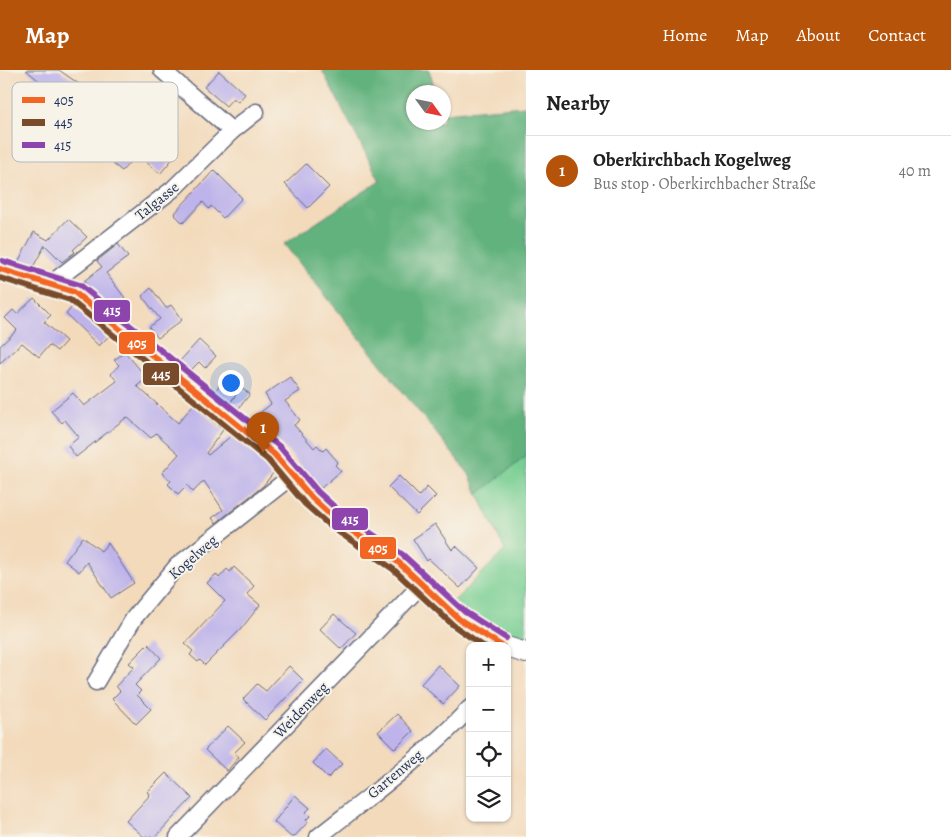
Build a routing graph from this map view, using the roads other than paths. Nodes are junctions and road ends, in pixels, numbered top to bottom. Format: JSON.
{"nodes":[{"id":1,"x":162,"y":70,"type":"edge"},
{"id":2,"x":176,"y":82,"type":"edge"},
{"id":3,"x":178,"y":84,"type":"edge"},
{"id":4,"x":256,"y":112,"type":"dead end"},
{"id":5,"x":232,"y":131,"type":"junction"},
{"id":6,"x":0,"y":269,"type":"edge"},
{"id":7,"x":52,"y":283,"type":"junction"},
{"id":8,"x":293,"y":475,"type":"junction"},
{"id":9,"x":423,"y":583,"type":"junction"},
{"id":10,"x":476,"y":638,"type":"edge"},
{"id":11,"x":489,"y":642,"type":"edge"},
{"id":12,"x":511,"y":648,"type":"edge"},
{"id":13,"x":526,"y":654,"type":"edge"},
{"id":14,"x":96,"y":682,"type":"dead end"},
{"id":15,"x":466,"y":712,"type":"edge"},
{"id":16,"x":178,"y":837,"type":"edge"},
{"id":17,"x":318,"y":837,"type":"edge"}],
"edges":[{"from":1,"to":2,"type":"street"},
{"from":3,"to":5,"type":"street"},
{"from":4,"to":5,"type":"street","name":"Talgasse"},
{"from":5,"to":7,"type":"street","name":"Talgasse"},
{"from":6,"to":7,"type":"street"},
{"from":7,"to":8,"type":"street"},
{"from":8,"to":9,"type":"street"},
{"from":8,"to":14,"type":"street","name":"Kogelweg"},
{"from":9,"to":10,"type":"street"},
{"from":9,"to":16,"type":"street","name":"Weidenweg"},
{"from":10,"to":11,"type":"street"},
{"from":12,"to":13,"type":"street"},
{"from":15,"to":17,"type":"street","name":"Gartenweg"}]}
